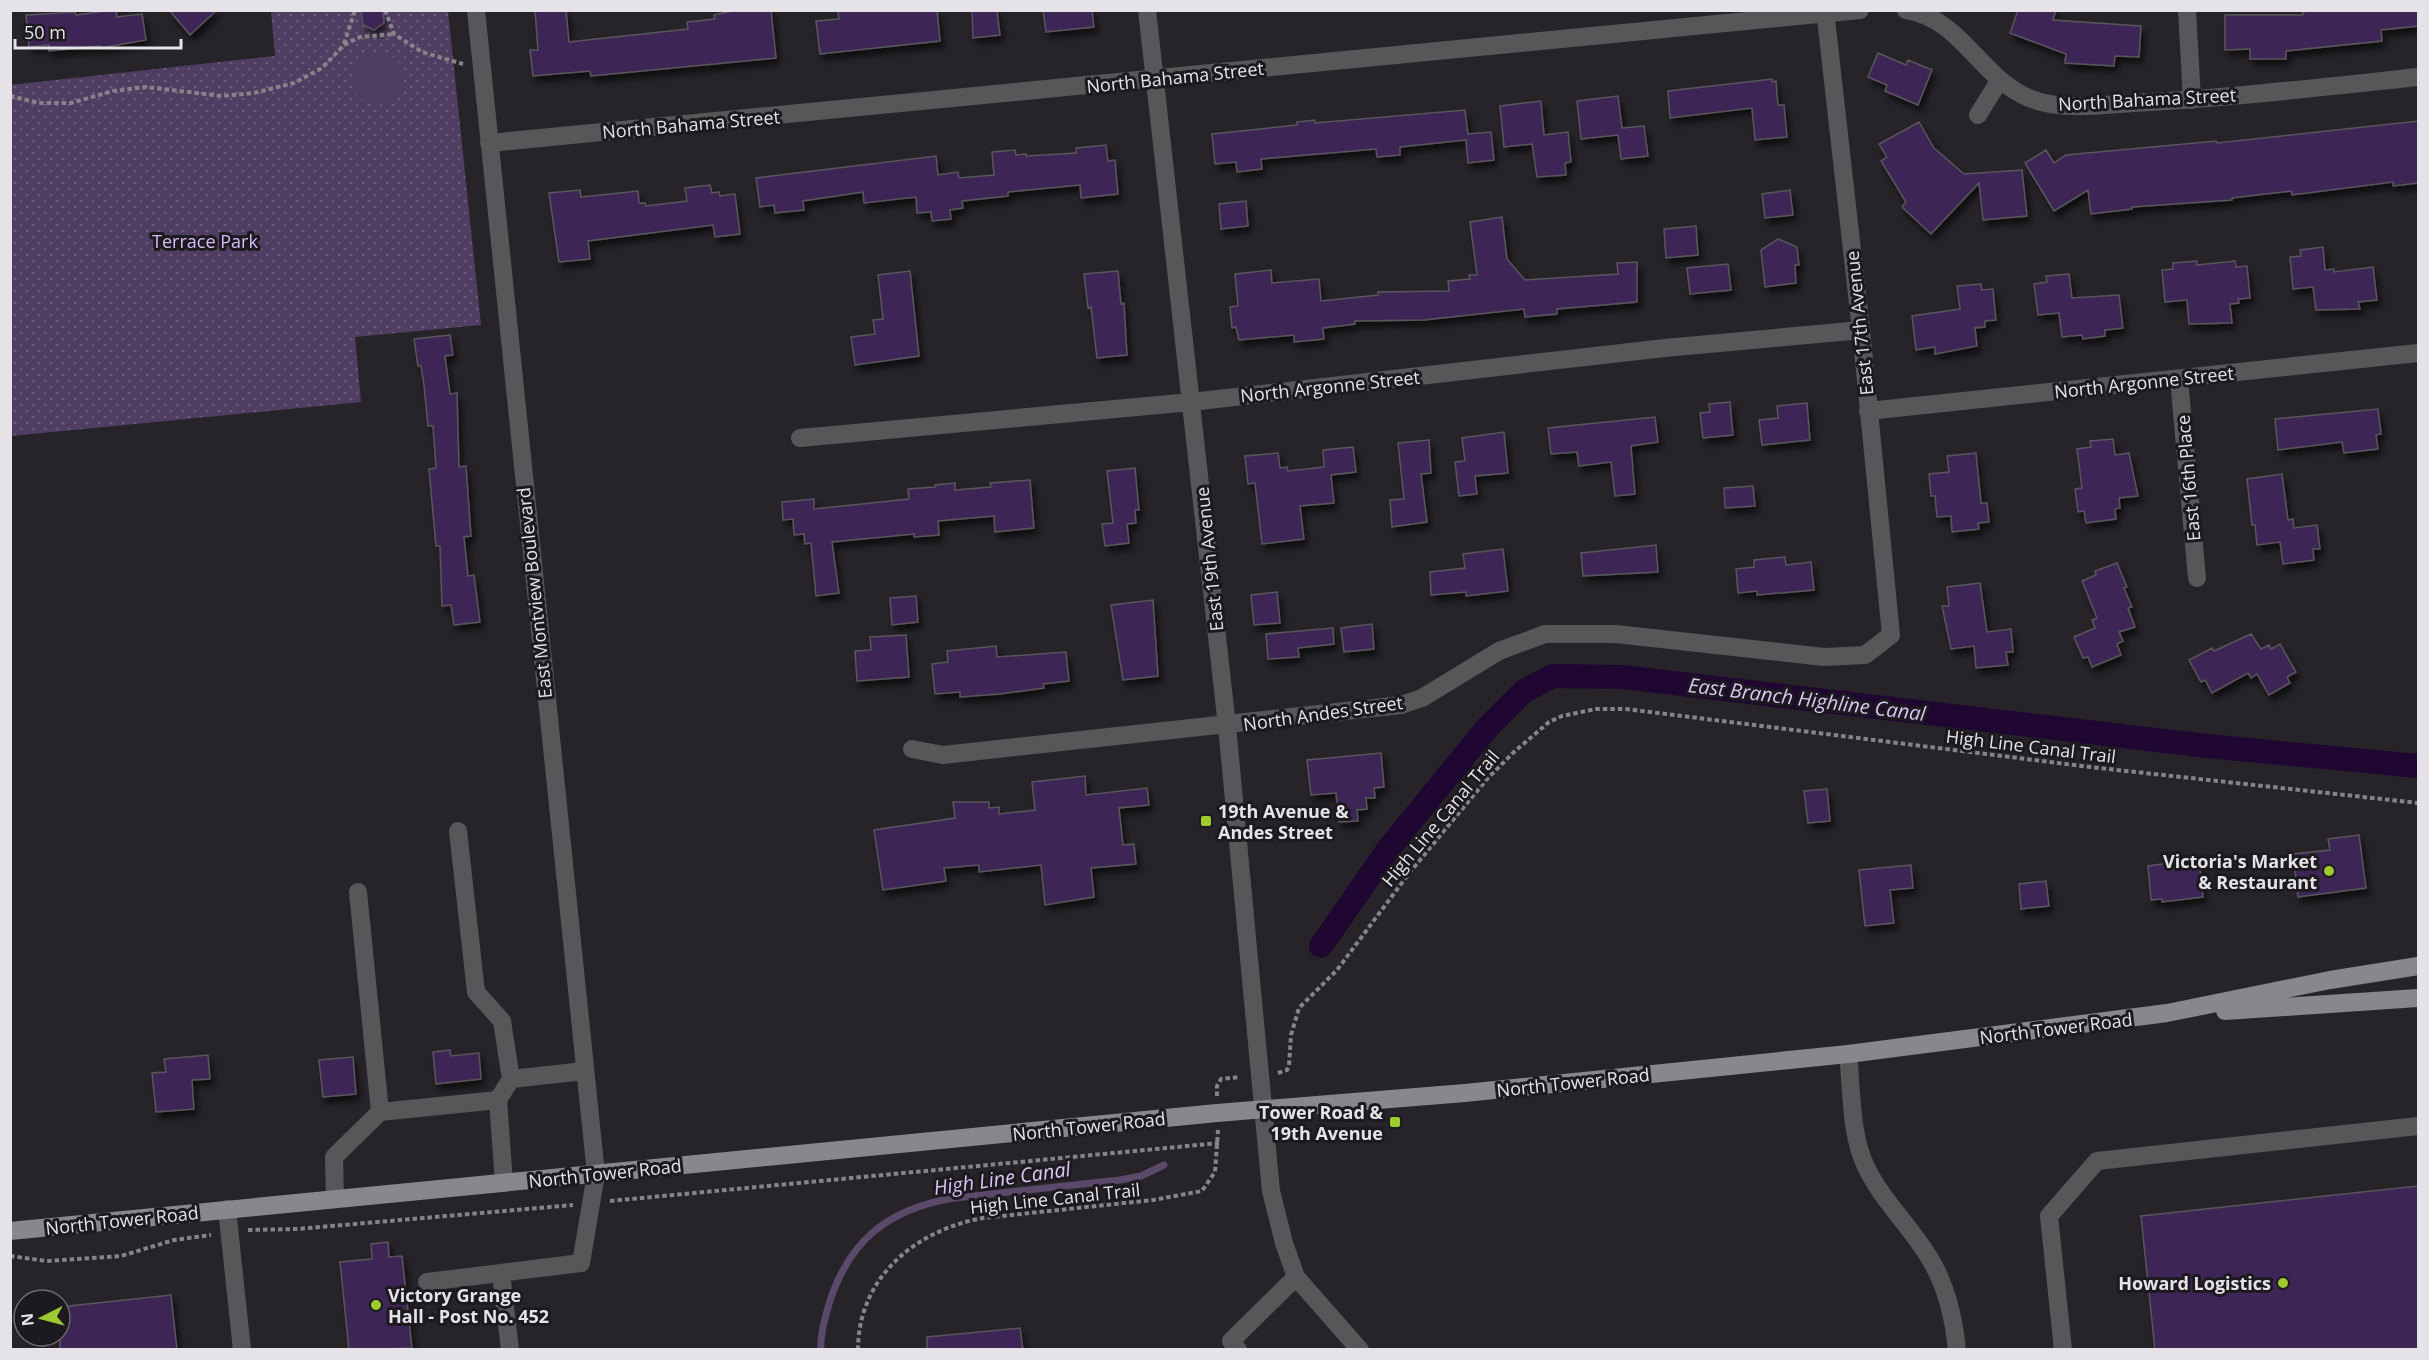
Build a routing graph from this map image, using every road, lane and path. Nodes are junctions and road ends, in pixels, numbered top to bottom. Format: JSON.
{"nodes":[{"id":1,"x":355,"y":10,"type":"edge"},
{"id":2,"x":385,"y":10,"type":"edge"},
{"id":3,"x":476,"y":10,"type":"edge"},
{"id":4,"x":1147,"y":10,"type":"edge"},
{"id":5,"x":1860,"y":10,"type":"edge"},
{"id":6,"x":1906,"y":10,"type":"edge"},
{"id":7,"x":2187,"y":10,"type":"edge"},
{"id":8,"x":1825,"y":13,"type":"edge"},
{"id":9,"x":1936,"y":15,"type":"edge"},
{"id":10,"x":393,"y":34,"type":"junction"},
{"id":11,"x":344,"y":45,"type":"junction"},
{"id":12,"x":482,"y":67,"type":"junction"},
{"id":13,"x":2418,"y":77,"type":"edge"},
{"id":14,"x":1154,"y":80,"type":"junction"},
{"id":15,"x":1999,"y":81,"type":"junction"},
{"id":16,"x":10,"y":96,"type":"edge"},
{"id":17,"x":2192,"y":100,"type":"junction"},
{"id":18,"x":1978,"y":115,"type":"dead end"},
{"id":19,"x":489,"y":143,"type":"junction"},
{"id":20,"x":1861,"y":330,"type":"junction"},
{"id":21,"x":2418,"y":352,"type":"edge"},
{"id":22,"x":2179,"y":378,"type":"junction"},
{"id":23,"x":1191,"y":402,"type":"junction"},
{"id":24,"x":1869,"y":411,"type":"junction"},
{"id":25,"x":800,"y":438,"type":"dead end"},
{"id":26,"x":2198,"y":578,"type":"dead end"},
{"id":27,"x":1891,"y":635,"type":"joint"},
{"id":28,"x":1227,"y":726,"type":"junction"},
{"id":29,"x":912,"y":749,"type":"dead end"},
{"id":30,"x":2418,"y":803,"type":"edge"},
{"id":31,"x":458,"y":831,"type":"dead end"},
{"id":32,"x":358,"y":892,"type":"dead end"},
{"id":33,"x":2418,"y":966,"type":"edge"},
{"id":34,"x":2418,"y":998,"type":"edge"},
{"id":35,"x":2167,"y":1013,"type":"junction"},
{"id":36,"x":1848,"y":1054,"type":"junction"},
{"id":37,"x":1287,"y":1070,"type":"dead end"},
{"id":38,"x":584,"y":1071,"type":"junction"},
{"id":39,"x":511,"y":1079,"type":"junction"},
{"id":40,"x":498,"y":1100,"type":"junction"},
{"id":41,"x":1264,"y":1109,"type":"junction"},
{"id":42,"x":380,"y":1112,"type":"junction"},
{"id":43,"x":2418,"y":1126,"type":"edge"},
{"id":44,"x":1219,"y":1143,"type":"dead end"},
{"id":45,"x":596,"y":1174,"type":"junction"},
{"id":46,"x":504,"y":1183,"type":"junction"},
{"id":47,"x":335,"y":1198,"type":"junction"},
{"id":48,"x":227,"y":1209,"type":"junction"},
{"id":49,"x":10,"y":1231,"type":"edge"},
{"id":50,"x":501,"y":1273,"type":"junction"},
{"id":51,"x":1296,"y":1277,"type":"junction"},
{"id":52,"x":427,"y":1282,"type":"dead end"},
{"id":53,"x":242,"y":1350,"type":"edge"},
{"id":54,"x":510,"y":1350,"type":"edge"},
{"id":55,"x":858,"y":1350,"type":"edge"},
{"id":56,"x":1238,"y":1350,"type":"edge"},
{"id":57,"x":1360,"y":1350,"type":"edge"},
{"id":58,"x":1957,"y":1350,"type":"edge"},
{"id":59,"x":2063,"y":1350,"type":"edge"}],
"edges":[{"from":1,"to":11,"type":"path"},
{"from":2,"to":10,"type":"path"},
{"from":3,"to":12,"type":"street","name":"East Montview Boulevard"},
{"from":4,"to":14,"type":"street","name":"East 19th Avenue"},
{"from":5,"to":8,"type":"street","name":"North Bahama Street"},
{"from":6,"to":9,"type":"street","name":"North Bahama Street"},
{"from":7,"to":17,"type":"street"},
{"from":8,"to":14,"type":"street","name":"North Bahama Street"},
{"from":8,"to":20,"type":"street","name":"East 17th Avenue"},
{"from":9,"to":15,"type":"street","name":"North Bahama Street"},
{"from":10,"to":11,"type":"path"},
{"from":10,"to":12,"type":"path"},
{"from":11,"to":16,"type":"path"},
{"from":12,"to":19,"type":"street","name":"East Montview Boulevard"},
{"from":13,"to":17,"type":"street","name":"North Bahama Street"},
{"from":14,"to":19,"type":"street","name":"North Bahama Street"},
{"from":14,"to":23,"type":"street","name":"East 19th Avenue"},
{"from":15,"to":17,"type":"street","name":"North Bahama Street"},
{"from":15,"to":18,"type":"street"},
{"from":19,"to":38,"type":"street","name":"East Montview Boulevard"},
{"from":20,"to":23,"type":"street","name":"North Argonne Street"},
{"from":20,"to":24,"type":"street","name":"East 17th Avenue"},
{"from":21,"to":22,"type":"street","name":"North Argonne Street"},
{"from":22,"to":24,"type":"street","name":"North Argonne Street"},
{"from":22,"to":26,"type":"street","name":"East 16th Place"},
{"from":23,"to":25,"type":"street","name":"North Argonne Street"},
{"from":23,"to":28,"type":"street","name":"East 19th Avenue"},
{"from":24,"to":27,"type":"street","name":"East 17th Avenue"},
{"from":27,"to":28,"type":"street","name":"North Andes Street"},
{"from":28,"to":29,"type":"street","name":"North Andes Street"},
{"from":28,"to":41,"type":"street","name":"East 19th Avenue"},
{"from":30,"to":37,"type":"path","name":"High Line Canal Trail"},
{"from":31,"to":39,"type":"street"},
{"from":32,"to":42,"type":"street"},
{"from":33,"to":35,"type":"main road","name":"North Tower Road"},
{"from":34,"to":35,"type":"main road","name":"North Tower Road"},
{"from":35,"to":36,"type":"main road","name":"North Tower Road"},
{"from":36,"to":41,"type":"main road","name":"North Tower Road"},
{"from":36,"to":58,"type":"street"},
{"from":38,"to":39,"type":"street"},
{"from":38,"to":45,"type":"street","name":"East Montview Boulevard"},
{"from":39,"to":40,"type":"street"},
{"from":40,"to":42,"type":"street"},
{"from":40,"to":46,"type":"street"},
{"from":41,"to":45,"type":"main road","name":"North Tower Road"},
{"from":41,"to":51,"type":"street","name":"East 19th Avenue"},
{"from":42,"to":47,"type":"street"},
{"from":43,"to":59,"type":"street"},
{"from":44,"to":55,"type":"path","name":"High Line Canal Trail"},
{"from":45,"to":46,"type":"main road","name":"North Tower Road"},
{"from":45,"to":50,"type":"street","name":"East Montview Boulevard"},
{"from":46,"to":47,"type":"main road","name":"North Tower Road"},
{"from":47,"to":48,"type":"main road","name":"North Tower Road"},
{"from":48,"to":49,"type":"main road","name":"North Tower Road"},
{"from":48,"to":53,"type":"street"},
{"from":50,"to":52,"type":"street"},
{"from":50,"to":54,"type":"street"},
{"from":51,"to":56,"type":"street"},
{"from":51,"to":57,"type":"street"}]}
